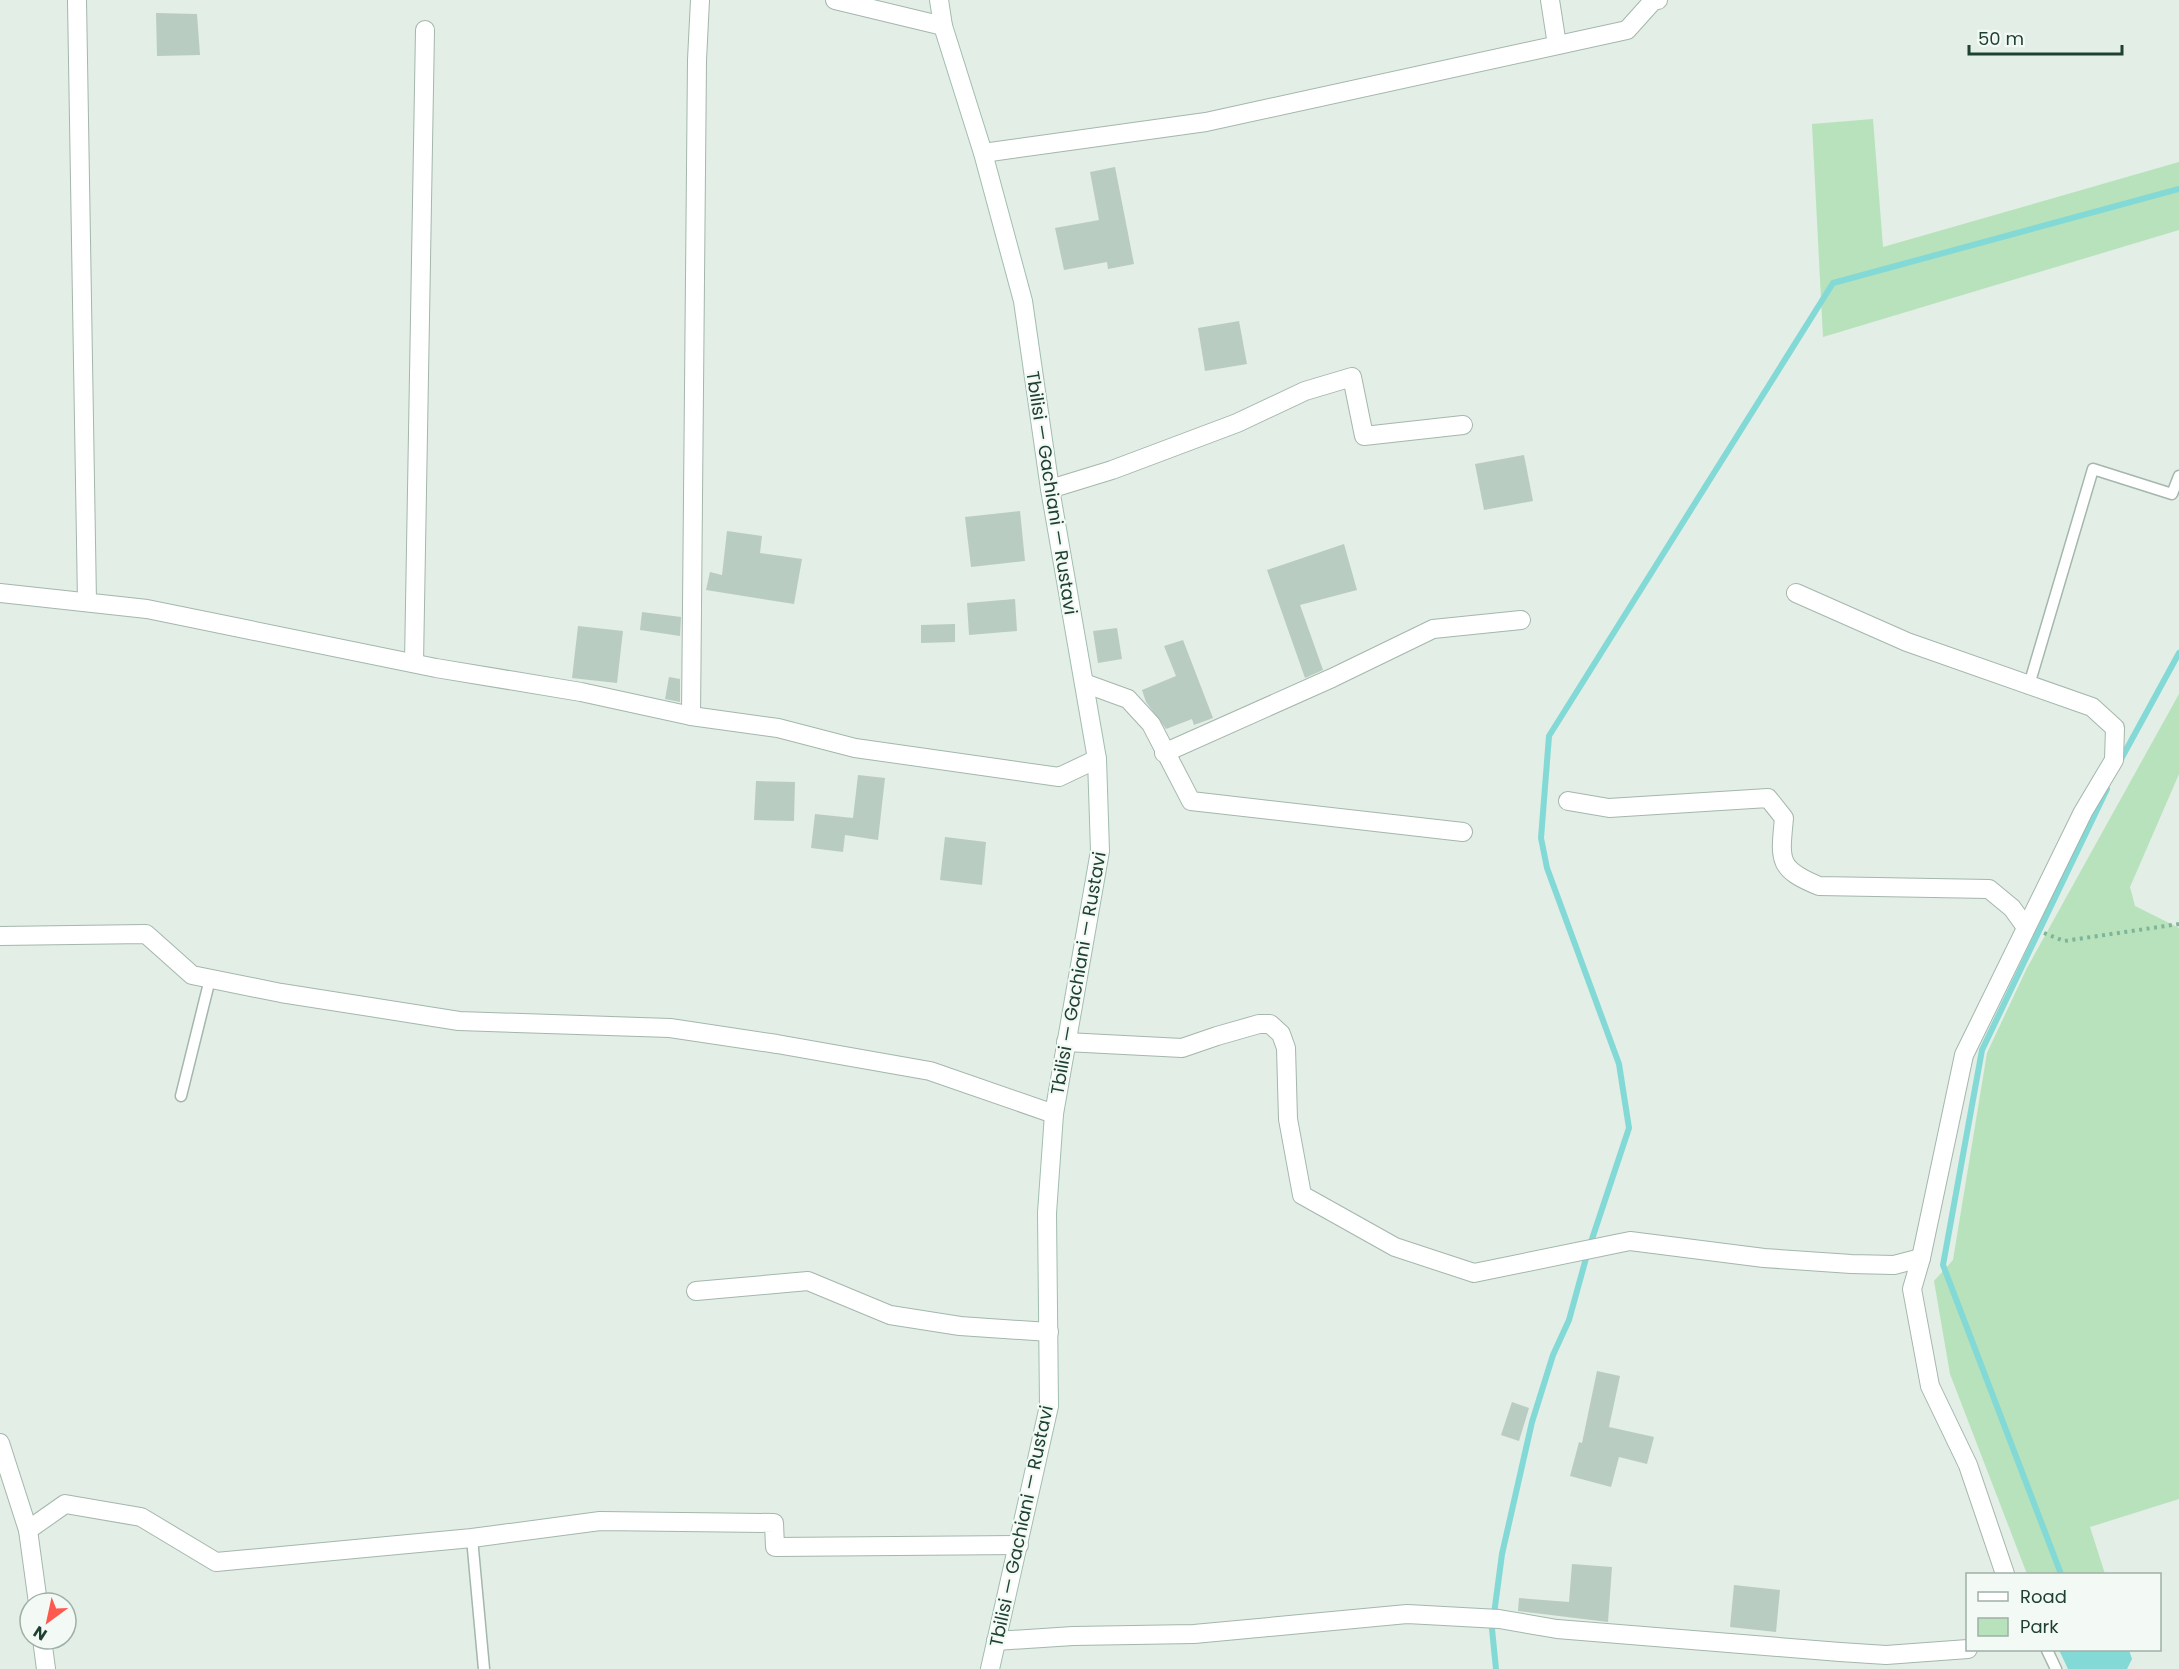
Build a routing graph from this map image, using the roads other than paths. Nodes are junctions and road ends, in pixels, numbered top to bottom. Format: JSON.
{"nodes":[{"id":1,"x":77,"y":0,"type":"edge"},
{"id":2,"x":700,"y":0,"type":"edge"},
{"id":3,"x":835,"y":0,"type":"edge"},
{"id":4,"x":939,"y":0,"type":"edge"},
{"id":5,"x":1550,"y":0,"type":"edge"},
{"id":6,"x":1658,"y":0,"type":"edge"},
{"id":7,"x":943,"y":26,"type":"junction"},
{"id":8,"x":425,"y":30,"type":"dead end"},
{"id":9,"x":1557,"y":45,"type":"junction"},
{"id":10,"x":983,"y":153,"type":"junction"},
{"id":11,"x":1463,"y":425,"type":"dead end"},
{"id":12,"x":2179,"y":476,"type":"edge"},
{"id":13,"x":1050,"y":489,"type":"junction"},
{"id":14,"x":0,"y":593,"type":"edge"},
{"id":15,"x":1796,"y":593,"type":"dead end"},
{"id":16,"x":87,"y":602,"type":"junction"},
{"id":17,"x":1521,"y":620,"type":"dead end"},
{"id":18,"x":414,"y":663,"type":"junction"},
{"id":19,"x":1084,"y":683,"type":"junction"},
{"id":20,"x":2029,"y":685,"type":"junction"},
{"id":21,"x":691,"y":716,"type":"junction"},
{"id":22,"x":1164,"y":753,"type":"junction"},
{"id":23,"x":1097,"y":759,"type":"junction"},
{"id":24,"x":1568,"y":801,"type":"dead end"},
{"id":25,"x":1463,"y":832,"type":"dead end"},
{"id":26,"x":2025,"y":926,"type":"junction"},
{"id":27,"x":0,"y":936,"type":"edge"},
{"id":28,"x":210,"y":979,"type":"junction"},
{"id":29,"x":1066,"y":1042,"type":"junction"},
{"id":30,"x":181,"y":1096,"type":"dead end"},
{"id":31,"x":1054,"y":1114,"type":"junction"},
{"id":32,"x":1922,"y":1258,"type":"junction"},
{"id":33,"x":696,"y":1291,"type":"dead end"},
{"id":34,"x":1049,"y":1332,"type":"junction"},
{"id":35,"x":0,"y":1443,"type":"edge"},
{"id":36,"x":28,"y":1530,"type":"junction"},
{"id":37,"x":472,"y":1538,"type":"junction"},
{"id":38,"x":1019,"y":1545,"type":"junction"},
{"id":39,"x":2005,"y":1573,"type":"edge"},
{"id":40,"x":36,"y":1591,"type":"edge"},
{"id":41,"x":996,"y":1641,"type":"junction"},
{"id":42,"x":1966,"y":1649,"type":"edge"},
{"id":43,"x":44,"y":1651,"type":"edge"},
{"id":44,"x":2047,"y":1651,"type":"edge"},
{"id":45,"x":1843,"y":1661,"type":"edge"},
{"id":46,"x":46,"y":1669,"type":"edge"},
{"id":47,"x":484,"y":1669,"type":"edge"},
{"id":48,"x":990,"y":1669,"type":"edge"},
{"id":49,"x":2056,"y":1669,"type":"edge"}],
"edges":[{"from":1,"to":16,"type":"street"},
{"from":2,"to":21,"type":"street"},
{"from":3,"to":7,"type":"street"},
{"from":4,"to":7,"type":"street","name":"Tbilisi — Gachiani — Rustavi"},
{"from":5,"to":9,"type":"street"},
{"from":6,"to":9,"type":"street"},
{"from":7,"to":10,"type":"street","name":"Tbilisi — Gachiani — Rustavi"},
{"from":8,"to":18,"type":"street"},
{"from":9,"to":10,"type":"street"},
{"from":10,"to":13,"type":"street","name":"Tbilisi — Gachiani — Rustavi"},
{"from":11,"to":13,"type":"street"},
{"from":12,"to":20,"type":"lane"},
{"from":13,"to":19,"type":"street","name":"Tbilisi — Gachiani — Rustavi"},
{"from":14,"to":16,"type":"street"},
{"from":15,"to":20,"type":"street"},
{"from":16,"to":18,"type":"street"},
{"from":17,"to":22,"type":"street"},
{"from":18,"to":21,"type":"street"},
{"from":19,"to":22,"type":"street"},
{"from":19,"to":23,"type":"street","name":"Tbilisi — Gachiani — Rustavi"},
{"from":20,"to":26,"type":"street"},
{"from":21,"to":23,"type":"street"},
{"from":22,"to":25,"type":"street"},
{"from":23,"to":29,"type":"street","name":"Tbilisi — Gachiani — Rustavi"},
{"from":24,"to":26,"type":"street"},
{"from":26,"to":32,"type":"street"},
{"from":27,"to":28,"type":"street"},
{"from":28,"to":30,"type":"lane"},
{"from":28,"to":31,"type":"street"},
{"from":29,"to":31,"type":"street","name":"Tbilisi — Gachiani — Rustavi"},
{"from":29,"to":32,"type":"street"},
{"from":31,"to":34,"type":"street","name":"Tbilisi — Gachiani — Rustavi"},
{"from":32,"to":39,"type":"street"},
{"from":33,"to":34,"type":"street"},
{"from":34,"to":38,"type":"street","name":"Tbilisi — Gachiani — Rustavi"},
{"from":35,"to":36,"type":"street"},
{"from":36,"to":37,"type":"street"},
{"from":36,"to":40,"type":"street"},
{"from":37,"to":38,"type":"street"},
{"from":37,"to":47,"type":"lane"},
{"from":38,"to":41,"type":"street","name":"Tbilisi — Gachiani — Rustavi"},
{"from":41,"to":45,"type":"street"},
{"from":41,"to":48,"type":"street","name":"Tbilisi — Gachiani — Rustavi"},
{"from":42,"to":45,"type":"street"},
{"from":43,"to":46,"type":"street"},
{"from":44,"to":49,"type":"lane"}]}
